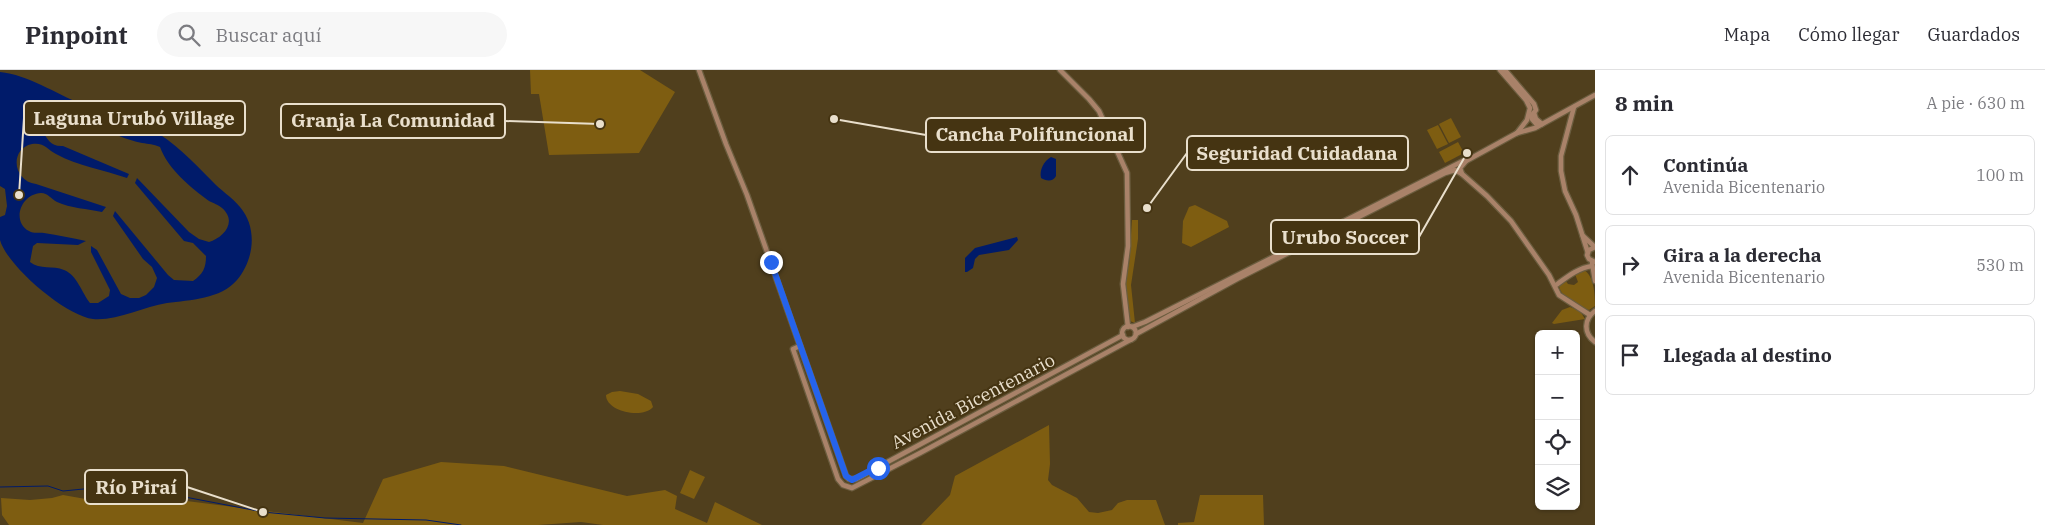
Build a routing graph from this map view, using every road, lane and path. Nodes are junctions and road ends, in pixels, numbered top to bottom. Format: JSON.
{"nodes":[{"id":1,"x":699,"y":70,"type":"edge"},
{"id":2,"x":1060,"y":70,"type":"edge"},
{"id":3,"x":1500,"y":70,"type":"edge"},
{"id":4,"x":1505,"y":70,"type":"edge"},
{"id":5,"x":1595,"y":95,"type":"edge"},
{"id":6,"x":1574,"y":107,"type":"junction"},
{"id":7,"x":1561,"y":113,"type":"junction"},
{"id":8,"x":1571,"y":123,"type":"junction"},
{"id":9,"x":1540,"y":125,"type":"junction"},
{"id":10,"x":1517,"y":134,"type":"junction"},
{"id":11,"x":1466,"y":161,"type":"junction"},
{"id":12,"x":1457,"y":164,"type":"junction"},
{"id":13,"x":1455,"y":170,"type":"junction"},
{"id":14,"x":1462,"y":174,"type":"junction"},
{"id":15,"x":1583,"y":236,"type":"junction"},
{"id":16,"x":1595,"y":247,"type":"edge"},
{"id":17,"x":1290,"y":250,"type":"junction"},
{"id":18,"x":1588,"y":253,"type":"junction"},
{"id":19,"x":1593,"y":263,"type":"edge"},
{"id":20,"x":1595,"y":281,"type":"edge"},
{"id":21,"x":1556,"y":285,"type":"junction"},
{"id":22,"x":1595,"y":311,"type":"edge"},
{"id":23,"x":1590,"y":315,"type":"junction"},
{"id":24,"x":1130,"y":327,"type":"junction"},
{"id":25,"x":1136,"y":334,"type":"junction"},
{"id":26,"x":1123,"y":335,"type":"junction"},
{"id":27,"x":1130,"y":340,"type":"junction"},
{"id":28,"x":1595,"y":342,"type":"edge"},
{"id":29,"x":1107,"y":345,"type":"junction"},
{"id":30,"x":801,"y":349,"type":"junction"},
{"id":31,"x":1111,"y":351,"type":"junction"},
{"id":32,"x":1084,"y":358,"type":"junction"},
{"id":33,"x":1087,"y":364,"type":"junction"},
{"id":34,"x":811,"y":379,"type":"junction"},
{"id":35,"x":804,"y":382,"type":"junction"},
{"id":36,"x":916,"y":446,"type":"junction"},
{"id":37,"x":920,"y":453,"type":"junction"},
{"id":38,"x":879,"y":466,"type":"junction"},
{"id":39,"x":883,"y":473,"type":"junction"},
{"id":40,"x":856,"y":479,"type":"junction"},
{"id":41,"x":859,"y":485,"type":"junction"}],
"edges":[{"from":1,"to":30,"type":"main road"},
{"from":2,"to":24,"type":"main road"},
{"from":3,"to":10,"type":"main road"},
{"from":4,"to":9,"type":"main road"},
{"from":5,"to":6,"type":"main road"},
{"from":6,"to":7,"type":"main road"},
{"from":6,"to":8,"type":"main road"},
{"from":7,"to":8,"type":"main road"},
{"from":7,"to":9,"type":"main road"},
{"from":8,"to":15,"type":"main road"},
{"from":9,"to":10,"type":"main road"},
{"from":10,"to":11,"type":"main road"},
{"from":11,"to":12,"type":"main road"},
{"from":11,"to":14,"type":"main road"},
{"from":12,"to":13,"type":"main road"},
{"from":12,"to":17,"type":"main road"},
{"from":13,"to":14,"type":"main road"},
{"from":13,"to":17,"type":"main road"},
{"from":14,"to":21,"type":"main road"},
{"from":15,"to":16,"type":"main road"},
{"from":15,"to":18,"type":"main road"},
{"from":16,"to":18,"type":"main road"},
{"from":17,"to":24,"type":"main road"},
{"from":17,"to":25,"type":"main road"},
{"from":18,"to":19,"type":"main road"},
{"from":19,"to":20,"type":"main road"},
{"from":19,"to":21,"type":"main road"},
{"from":21,"to":23,"type":"main road"},
{"from":22,"to":23,"type":"main road"},
{"from":23,"to":28,"type":"main road"},
{"from":24,"to":25,"type":"main road"},
{"from":24,"to":26,"type":"main road"},
{"from":25,"to":27,"type":"main road"},
{"from":26,"to":27,"type":"main road"},
{"from":26,"to":29,"type":"main road","name":"Avenida Bicentenario"},
{"from":27,"to":31,"type":"main road","name":"Avenida Bicentenario"},
{"from":29,"to":31,"type":"main road"},
{"from":29,"to":32,"type":"main road","name":"Avenida Bicentenario"},
{"from":30,"to":34,"type":"main road"},
{"from":30,"to":35,"type":"main road"},
{"from":31,"to":33,"type":"main road","name":"Avenida Bicentenario"},
{"from":32,"to":33,"type":"main road"},
{"from":32,"to":36,"type":"main road","name":"Avenida Bicentenario"},
{"from":33,"to":37,"type":"main road","name":"Avenida Bicentenario"},
{"from":34,"to":35,"type":"main road"},
{"from":34,"to":40,"type":"main road"},
{"from":35,"to":41,"type":"main road"},
{"from":36,"to":37,"type":"main road"},
{"from":36,"to":38,"type":"main road","name":"Avenida Bicentenario"},
{"from":37,"to":39,"type":"main road","name":"Avenida Bicentenario"},
{"from":38,"to":39,"type":"main road"},
{"from":38,"to":40,"type":"main road","name":"Avenida Bicentenario"},
{"from":39,"to":41,"type":"main road","name":"Avenida Bicentenario"},
{"from":40,"to":41,"type":"main road"}]}
